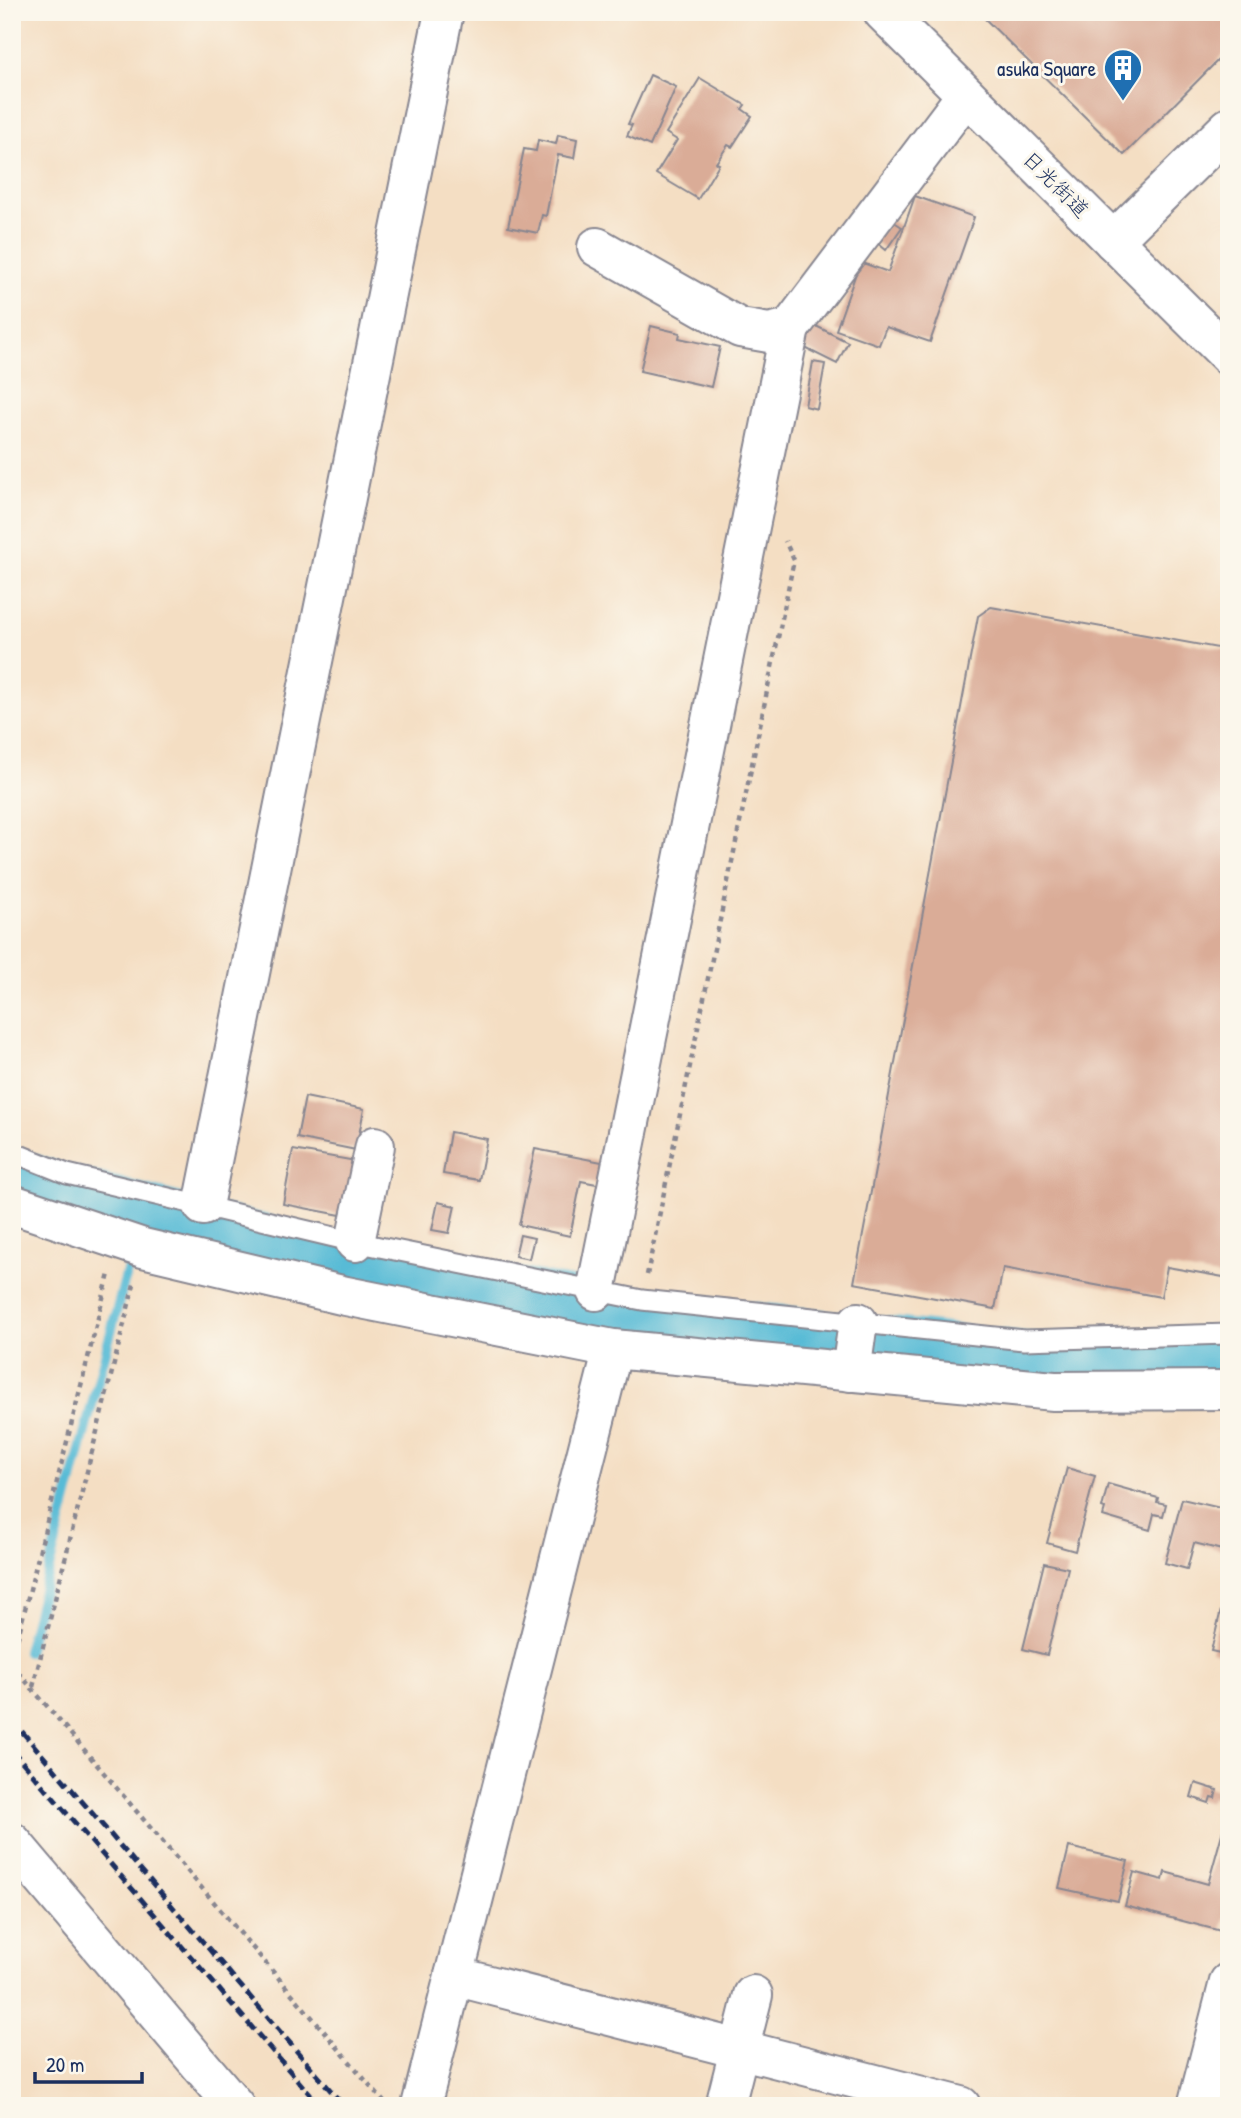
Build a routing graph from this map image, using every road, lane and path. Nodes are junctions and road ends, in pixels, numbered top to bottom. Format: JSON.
{"nodes":[{"id":1,"x":444,"y":12,"type":"edge"},
{"id":2,"x":883,"y":12,"type":"edge"},
{"id":3,"x":966,"y":95,"type":"junction"},
{"id":4,"x":1229,"y":127,"type":"edge"},
{"id":5,"x":1113,"y":241,"type":"junction"},
{"id":6,"x":597,"y":247,"type":"dead end"},
{"id":7,"x":790,"y":328,"type":"junction"},
{"id":8,"x":1229,"y":356,"type":"edge"},
{"id":9,"x":753,"y":509,"type":"junction"},
{"id":10,"x":375,"y":1146,"type":"dead end"},
{"id":11,"x":12,"y":1152,"type":"edge"},
{"id":12,"x":12,"y":1204,"type":"edge"},
{"id":13,"x":203,"y":1206,"type":"junction"},
{"id":14,"x":355,"y":1242,"type":"junction"},
{"id":15,"x":131,"y":1244,"type":"junction"},
{"id":16,"x":596,"y":1291,"type":"junction"},
{"id":17,"x":642,"y":1300,"type":"junction"},
{"id":18,"x":858,"y":1322,"type":"junction"},
{"id":19,"x":1229,"y":1334,"type":"edge"},
{"id":20,"x":613,"y":1349,"type":"junction"},
{"id":21,"x":851,"y":1372,"type":"junction"},
{"id":22,"x":1229,"y":1390,"type":"edge"},
{"id":23,"x":12,"y":1647,"type":"edge"},
{"id":24,"x":12,"y":1665,"type":"edge"},
{"id":25,"x":33,"y":1688,"type":"junction"},
{"id":26,"x":12,"y":1842,"type":"edge"},
{"id":27,"x":454,"y":1976,"type":"junction"},
{"id":28,"x":1229,"y":1982,"type":"edge"},
{"id":29,"x":752,"y":1995,"type":"dead end"},
{"id":30,"x":739,"y":2049,"type":"junction"},
{"id":31,"x":235,"y":2106,"type":"edge"},
{"id":32,"x":387,"y":2106,"type":"edge"},
{"id":33,"x":421,"y":2106,"type":"edge"},
{"id":34,"x":725,"y":2106,"type":"edge"},
{"id":35,"x":961,"y":2106,"type":"edge"},
{"id":36,"x":1197,"y":2106,"type":"edge"}],
"edges":[{"from":1,"to":13,"type":"main road"},
{"from":2,"to":3,"type":"main road","name":"日光街道"},
{"from":3,"to":5,"type":"main road","name":"日光街道"},
{"from":3,"to":7,"type":"main road"},
{"from":4,"to":5,"type":"main road"},
{"from":5,"to":8,"type":"main road","name":"日光街道"},
{"from":6,"to":7,"type":"main road"},
{"from":7,"to":9,"type":"main road"},
{"from":9,"to":16,"type":"main road"},
{"from":9,"to":17,"type":"path"},
{"from":10,"to":14,"type":"main road"},
{"from":11,"to":13,"type":"lane"},
{"from":12,"to":15,"type":"main road"},
{"from":13,"to":14,"type":"lane"},
{"from":14,"to":16,"type":"lane"},
{"from":15,"to":20,"type":"main road"},
{"from":15,"to":23,"type":"path"},
{"from":15,"to":25,"type":"path"},
{"from":16,"to":17,"type":"lane"},
{"from":17,"to":18,"type":"lane"},
{"from":18,"to":19,"type":"lane"},
{"from":18,"to":21,"type":"main road"},
{"from":20,"to":21,"type":"main road"},
{"from":20,"to":27,"type":"main road"},
{"from":21,"to":22,"type":"main road"},
{"from":24,"to":25,"type":"path"},
{"from":25,"to":32,"type":"path"},
{"from":26,"to":31,"type":"main road"},
{"from":27,"to":30,"type":"main road"},
{"from":27,"to":33,"type":"main road"},
{"from":28,"to":36,"type":"main road"},
{"from":29,"to":30,"type":"main road"},
{"from":30,"to":34,"type":"main road"},
{"from":30,"to":35,"type":"main road"}]}
